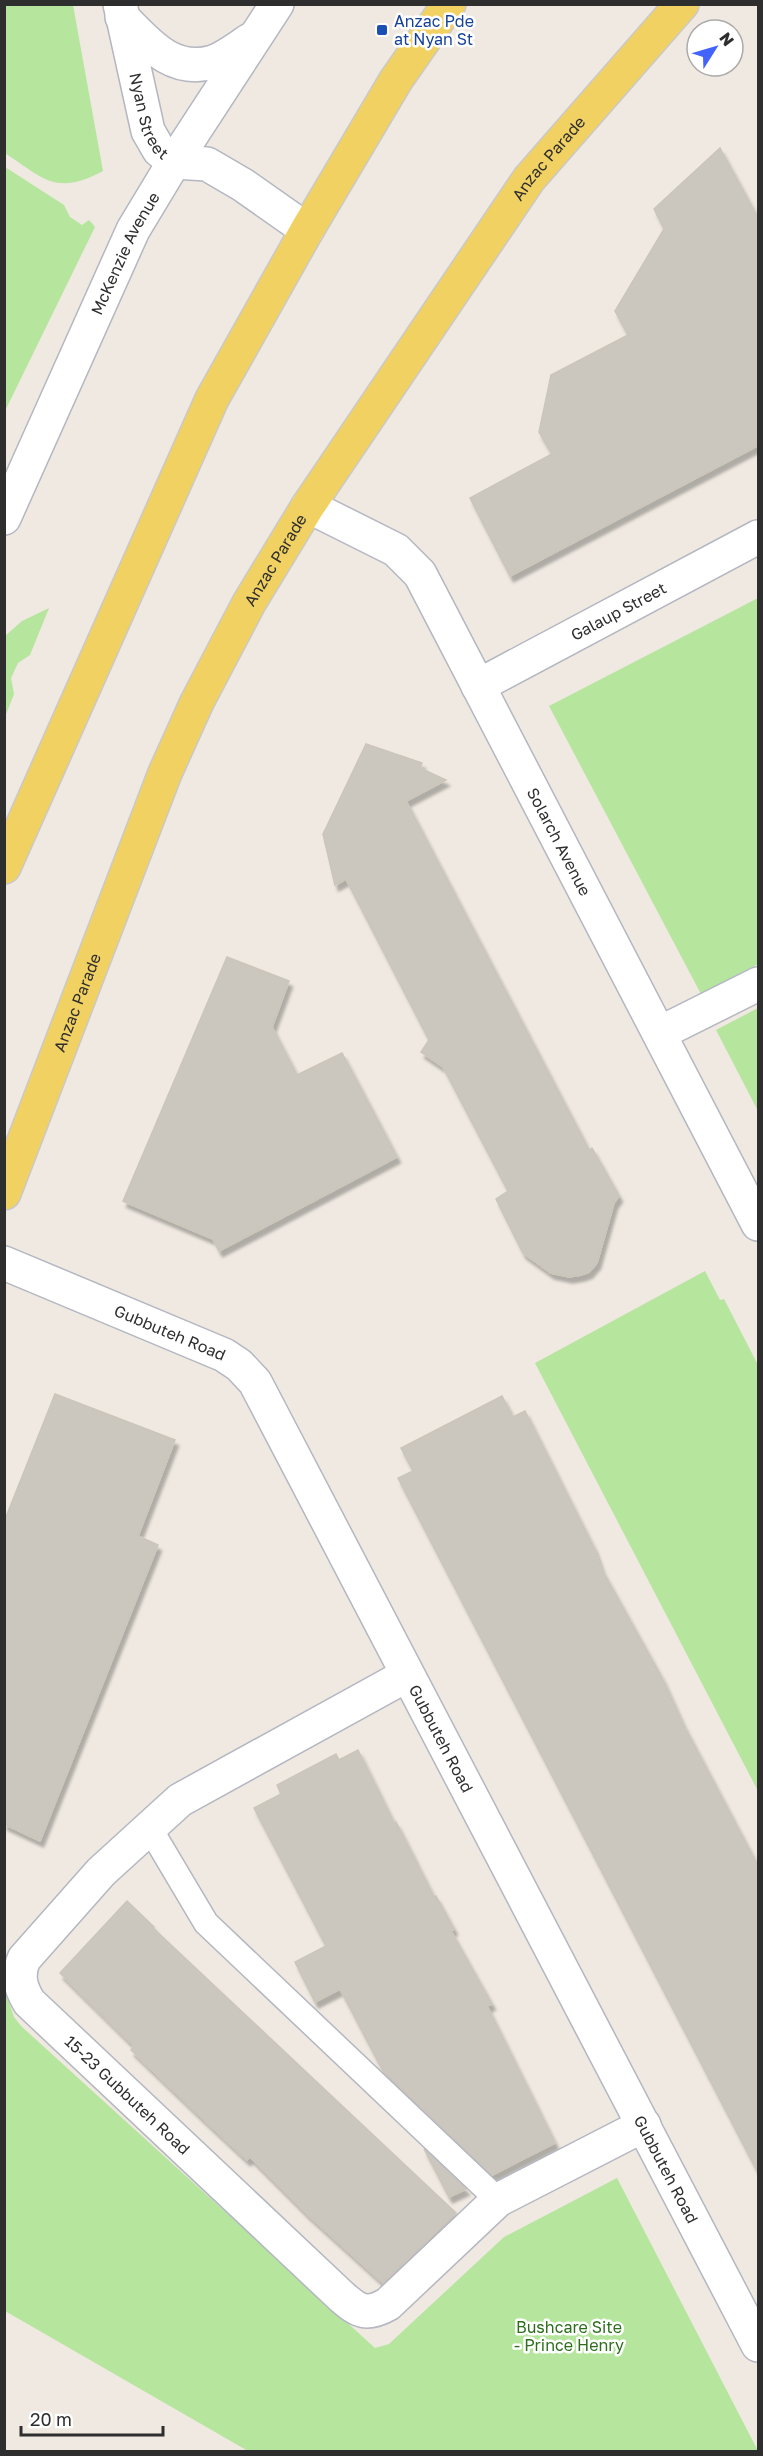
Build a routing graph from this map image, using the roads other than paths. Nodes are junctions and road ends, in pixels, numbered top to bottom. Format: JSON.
{"nodes":[{"id":1,"x":277,"y":4,"type":"edge"},
{"id":2,"x":449,"y":4,"type":"edge"},
{"id":3,"x":682,"y":4,"type":"edge"},
{"id":4,"x":121,"y":11,"type":"edge"},
{"id":5,"x":257,"y":36,"type":"junction"},
{"id":6,"x":174,"y":162,"type":"junction"},
{"id":7,"x":307,"y":230,"type":"junction"},
{"id":8,"x":308,"y":506,"type":"junction"},
{"id":9,"x":4,"y":518,"type":"edge"},
{"id":10,"x":759,"y":537,"type":"edge"},
{"id":11,"x":478,"y":686,"type":"junction"},
{"id":12,"x":4,"y":867,"type":"edge"},
{"id":13,"x":759,"y":984,"type":"edge"},
{"id":14,"x":660,"y":1033,"type":"junction"},
{"id":15,"x":4,"y":1193,"type":"edge"},
{"id":16,"x":759,"y":1224,"type":"edge"},
{"id":17,"x":4,"y":1263,"type":"edge"},
{"id":18,"x":407,"y":1675,"type":"junction"},
{"id":19,"x":149,"y":1827,"type":"junction"},
{"id":20,"x":644,"y":2125,"type":"junction"},
{"id":21,"x":498,"y":2200,"type":"junction"},
{"id":22,"x":759,"y":2344,"type":"edge"}],
"edges":[{"from":1,"to":5,"type":"street","name":"McKenzie Avenue"},
{"from":2,"to":7,"type":"main road"},
{"from":3,"to":8,"type":"main road","name":"Anzac Parade"},
{"from":4,"to":5,"type":"street","name":"Nyan Street"},
{"from":4,"to":6,"type":"street","name":"Nyan Street"},
{"from":5,"to":6,"type":"street","name":"McKenzie Avenue"},
{"from":6,"to":7,"type":"street","name":"Nyan Street"},
{"from":6,"to":9,"type":"street","name":"McKenzie Avenue"},
{"from":7,"to":12,"type":"main road"},
{"from":8,"to":11,"type":"street","name":"Solarch Avenue"},
{"from":8,"to":15,"type":"main road","name":"Anzac Parade"},
{"from":10,"to":11,"type":"street","name":"Galaup Street"},
{"from":11,"to":14,"type":"street","name":"Solarch Avenue"},
{"from":13,"to":14,"type":"street"},
{"from":14,"to":16,"type":"street","name":"Solarch Avenue"},
{"from":17,"to":18,"type":"street","name":"Gubbuteh Road"},
{"from":18,"to":19,"type":"street","name":"15-23 Gubbuteh Road"},
{"from":18,"to":20,"type":"street","name":"Gubbuteh Road"},
{"from":19,"to":21,"type":"lane"},
{"from":19,"to":21,"type":"street","name":"15-23 Gubbuteh Road"},
{"from":20,"to":21,"type":"street","name":"15-23 Gubbuteh Road"},
{"from":20,"to":22,"type":"street","name":"Gubbuteh Road"}]}
